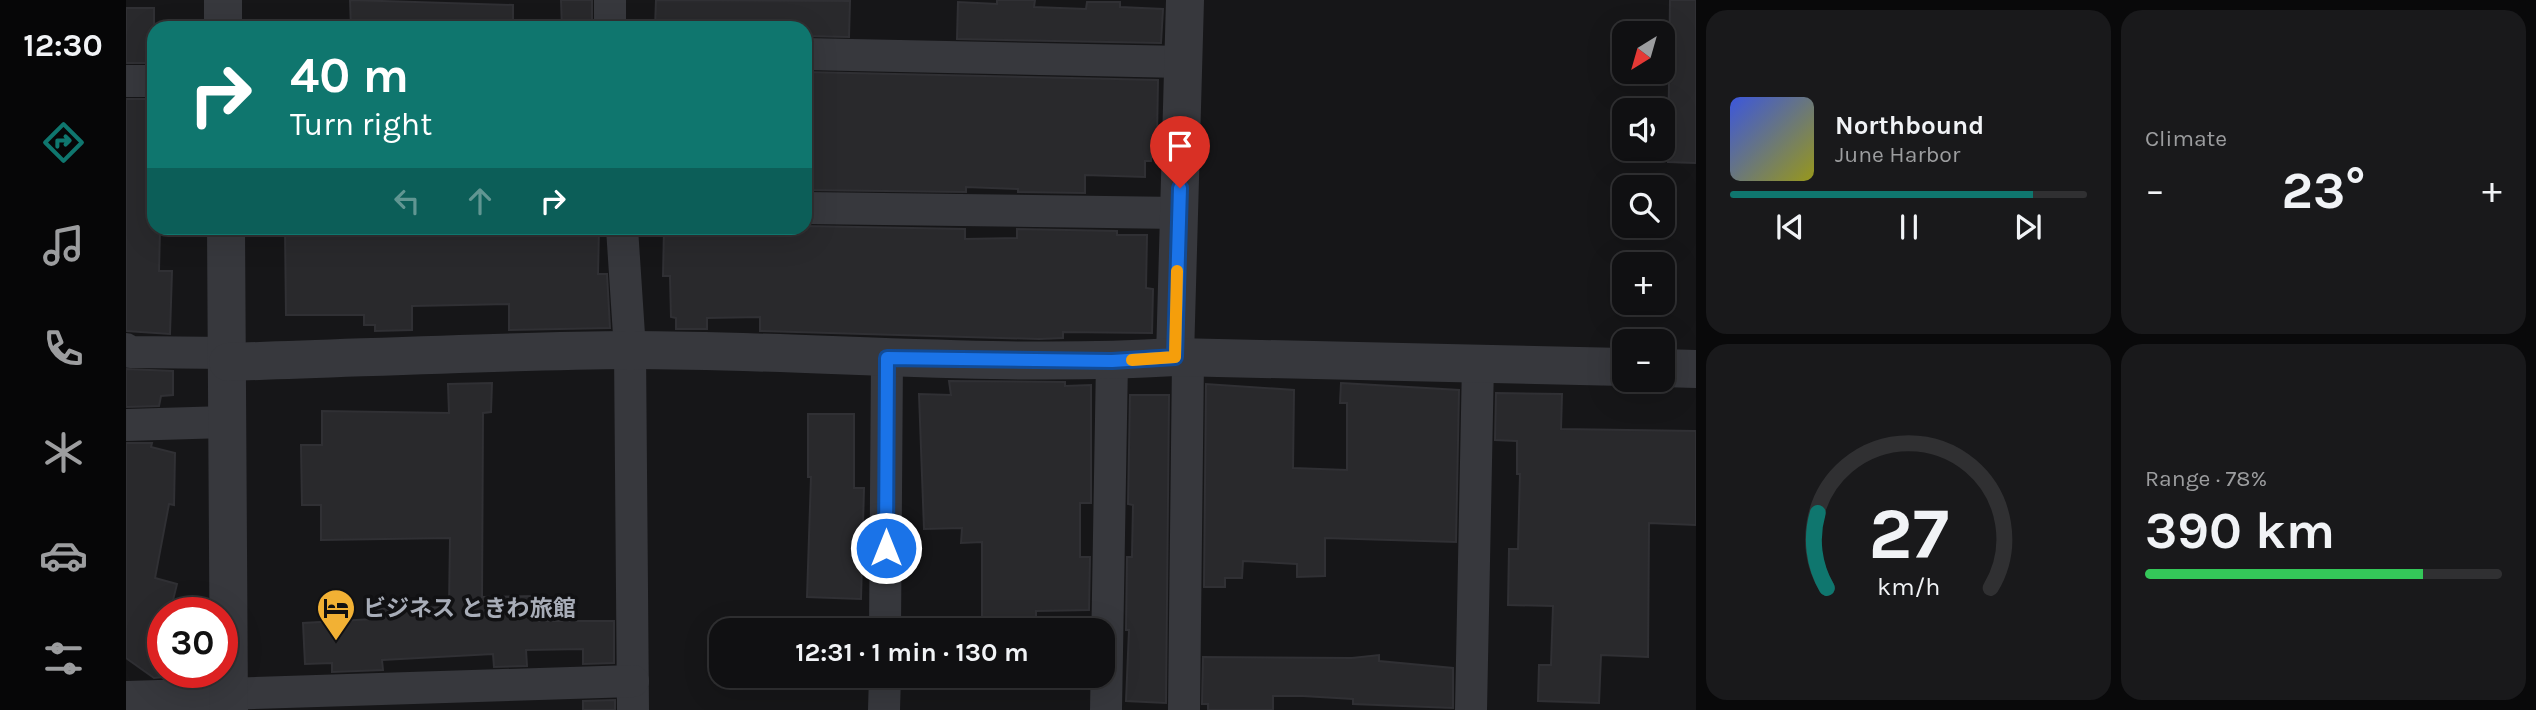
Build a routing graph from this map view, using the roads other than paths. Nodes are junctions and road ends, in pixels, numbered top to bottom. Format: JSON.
{"nodes":[{"id":1,"x":223,"y":0,"type":"edge"},
{"id":2,"x":610,"y":0,"type":"edge"},
{"id":3,"x":1185,"y":0,"type":"edge"},
{"id":4,"x":223,"y":21,"type":"edge"},
{"id":5,"x":610,"y":21,"type":"edge"},
{"id":6,"x":812,"y":54,"type":"edge"},
{"id":7,"x":1183,"y":62,"type":"junction"},
{"id":8,"x":126,"y":81,"type":"edge"},
{"id":9,"x":147,"y":81,"type":"edge"},
{"id":10,"x":812,"y":208,"type":"edge"},
{"id":11,"x":1179,"y":213,"type":"junction"},
{"id":12,"x":226,"y":235,"type":"edge"},
{"id":13,"x":622,"y":235,"type":"edge"},
{"id":14,"x":126,"y":349,"type":"edge"},
{"id":15,"x":630,"y":350,"type":"junction"},
{"id":16,"x":228,"y":358,"type":"junction"},
{"id":17,"x":887,"y":358,"type":"junction"},
{"id":18,"x":1181,"y":358,"type":"junction"},
{"id":19,"x":1112,"y":361,"type":"junction"},
{"id":20,"x":1478,"y":363,"type":"junction"},
{"id":21,"x":1612,"y":367,"type":"edge"},
{"id":22,"x":1675,"y":368,"type":"edge"},
{"id":23,"x":1696,"y":369,"type":"edge"},
{"id":24,"x":226,"y":422,"type":"junction"},
{"id":25,"x":126,"y":425,"type":"edge"},
{"id":26,"x":885,"y":618,"type":"edge"},
{"id":27,"x":885,"y":688,"type":"edge"},
{"id":28,"x":633,"y":695,"type":"edge"},
{"id":29,"x":126,"y":697,"type":"edge"},
{"id":30,"x":229,"y":701,"type":"edge"},
{"id":31,"x":884,"y":710,"type":"edge"},
{"id":32,"x":1106,"y":710,"type":"edge"},
{"id":33,"x":1184,"y":710,"type":"edge"},
{"id":34,"x":1471,"y":710,"type":"edge"}],
"edges":[{"from":1,"to":4,"type":"street"},
{"from":2,"to":5,"type":"street"},
{"from":3,"to":7,"type":"street"},
{"from":6,"to":7,"type":"street"},
{"from":7,"to":11,"type":"street"},
{"from":8,"to":9,"type":"street"},
{"from":10,"to":11,"type":"street"},
{"from":11,"to":18,"type":"street"},
{"from":12,"to":16,"type":"street"},
{"from":13,"to":15,"type":"street"},
{"from":14,"to":16,"type":"street"},
{"from":15,"to":16,"type":"street"},
{"from":15,"to":17,"type":"street"},
{"from":15,"to":28,"type":"street"},
{"from":16,"to":24,"type":"street"},
{"from":17,"to":19,"type":"street"},
{"from":17,"to":26,"type":"street"},
{"from":18,"to":19,"type":"street"},
{"from":18,"to":20,"type":"street"},
{"from":18,"to":33,"type":"street"},
{"from":19,"to":32,"type":"street"},
{"from":20,"to":21,"type":"street"},
{"from":20,"to":34,"type":"street"},
{"from":22,"to":23,"type":"street"},
{"from":24,"to":25,"type":"street"},
{"from":24,"to":30,"type":"street"},
{"from":27,"to":31,"type":"street"},
{"from":28,"to":30,"type":"street"},
{"from":29,"to":30,"type":"street"}]}
